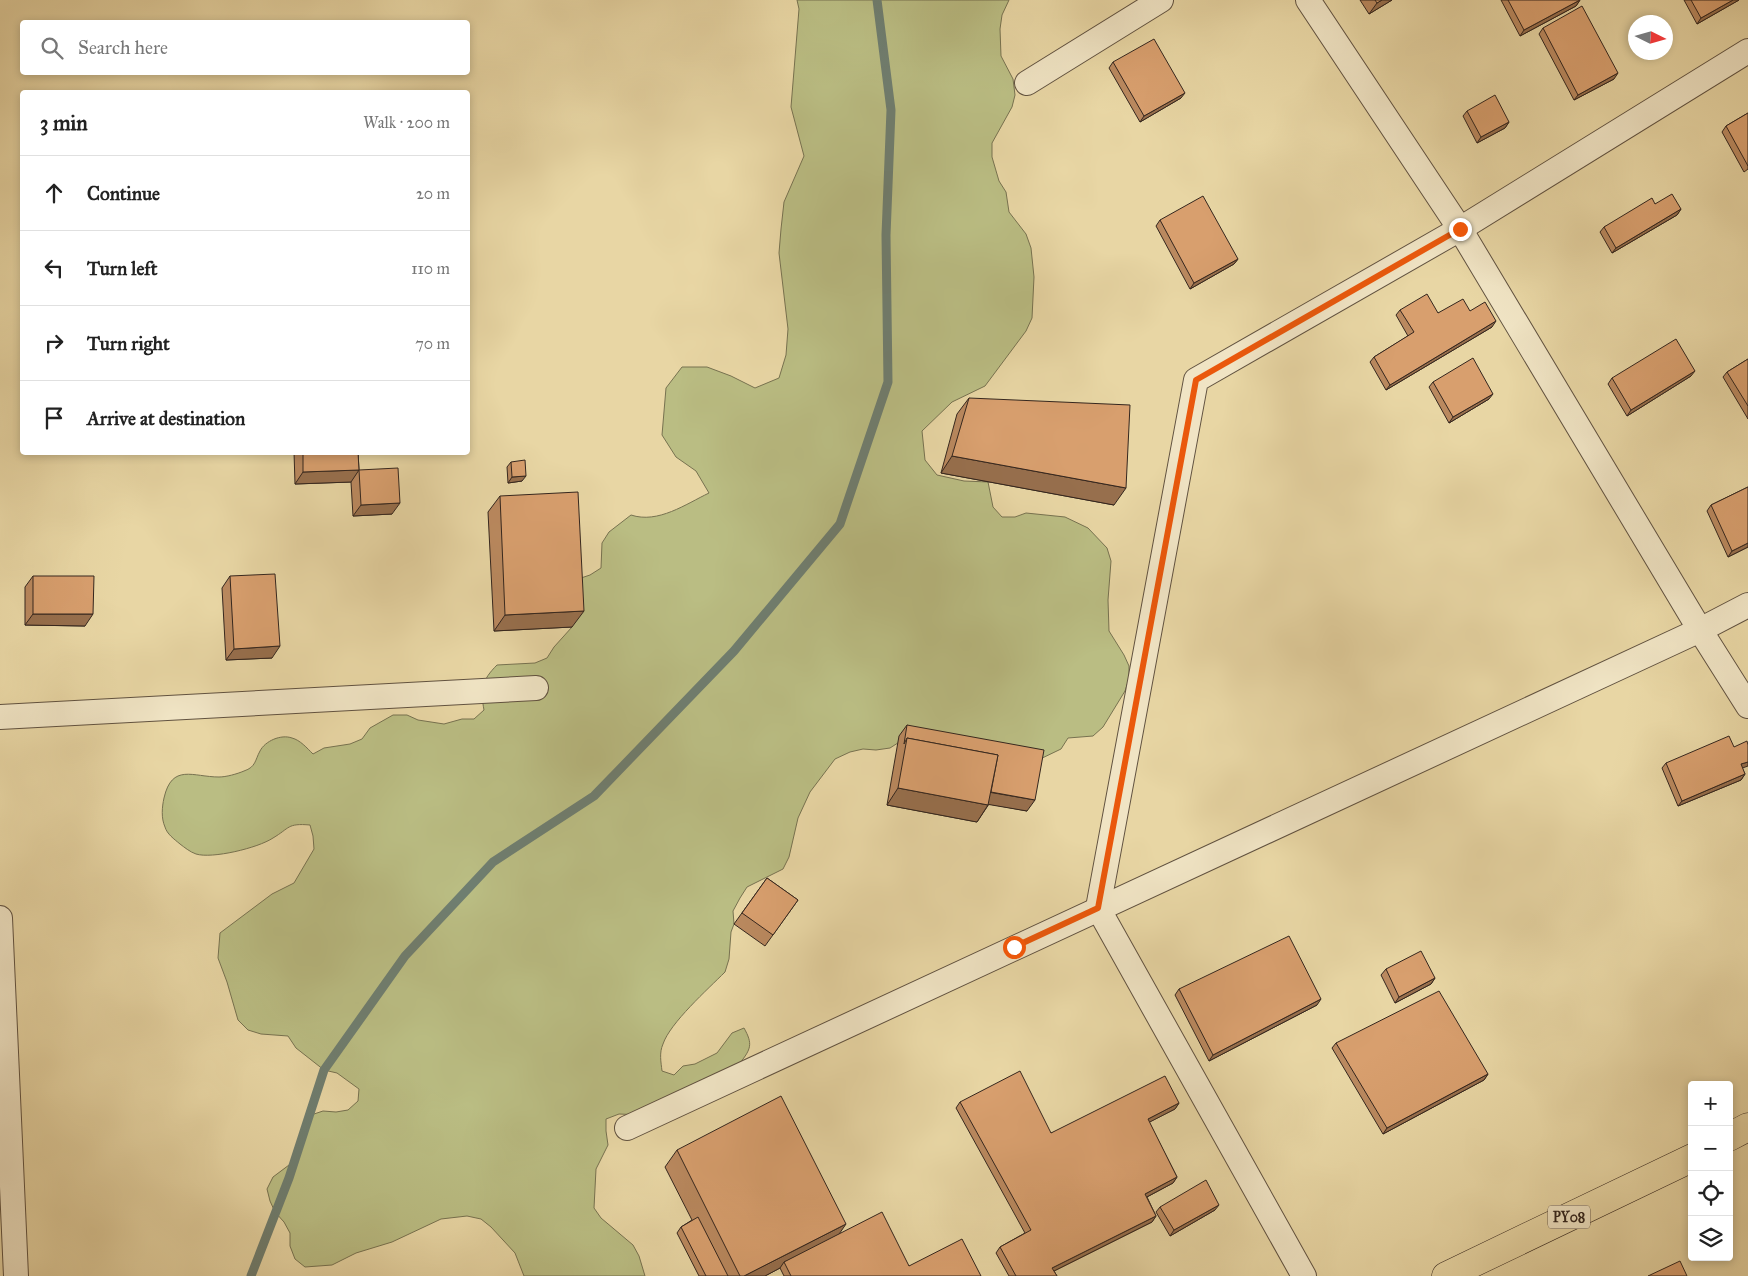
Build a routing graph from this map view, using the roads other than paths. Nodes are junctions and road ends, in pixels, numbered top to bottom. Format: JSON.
{"nodes":[{"id":1,"x":1161,"y":0,"type":"edge"},
{"id":2,"x":1308,"y":0,"type":"edge"},
{"id":3,"x":1748,"y":51,"type":"edge"},
{"id":4,"x":1027,"y":82,"type":"dead end"},
{"id":5,"x":1460,"y":229,"type":"junction"},
{"id":6,"x":1748,"y":606,"type":"edge"},
{"id":7,"x":1700,"y":630,"type":"junction"},
{"id":8,"x":536,"y":688,"type":"dead end"},
{"id":9,"x":1748,"y":706,"type":"edge"},
{"id":10,"x":0,"y":717,"type":"edge"},
{"id":11,"x":1098,"y":908,"type":"junction"},
{"id":12,"x":0,"y":918,"type":"edge"},
{"id":13,"x":1748,"y":1127,"type":"edge"},
{"id":14,"x":627,"y":1128,"type":"dead end"},
{"id":15,"x":1733,"y":1135,"type":"edge"},
{"id":16,"x":1688,"y":1160,"type":"edge"},
{"id":17,"x":16,"y":1276,"type":"edge"},
{"id":18,"x":1304,"y":1276,"type":"edge"},
{"id":19,"x":1446,"y":1276,"type":"edge"}],
"edges":[{"from":1,"to":4,"type":"street"},
{"from":2,"to":5,"type":"street"},
{"from":3,"to":5,"type":"street"},
{"from":5,"to":7,"type":"street"},
{"from":5,"to":11,"type":"street"},
{"from":6,"to":7,"type":"street"},
{"from":7,"to":9,"type":"street"},
{"from":7,"to":11,"type":"street"},
{"from":8,"to":10,"type":"street"},
{"from":11,"to":14,"type":"street"},
{"from":11,"to":18,"type":"street"},
{"from":12,"to":17,"type":"street"},
{"from":13,"to":15,"type":"highway"},
{"from":16,"to":19,"type":"highway","number":"PY08"}]}
